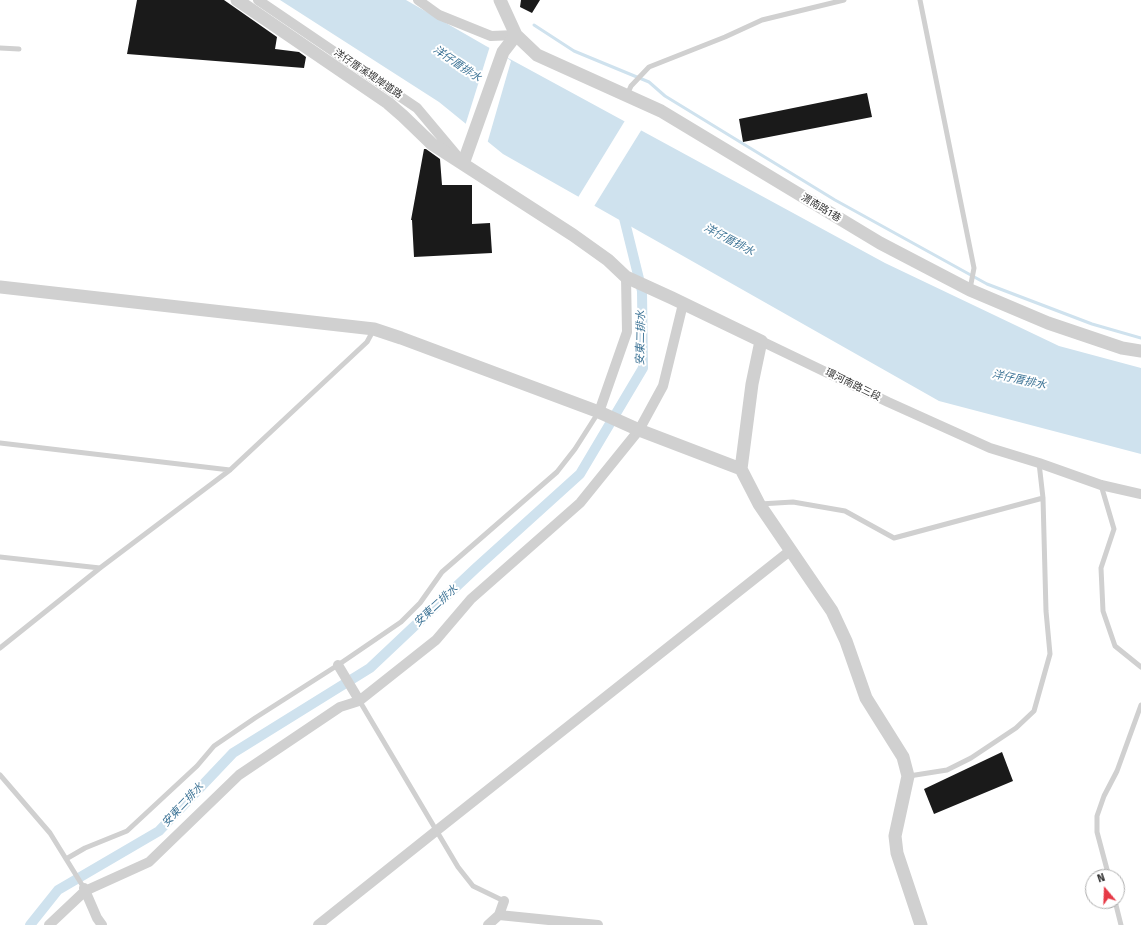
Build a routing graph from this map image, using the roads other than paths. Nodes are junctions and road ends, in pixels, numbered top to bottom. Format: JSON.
{"nodes":[{"id":1,"x":237,"y":0,"type":"edge"},
{"id":2,"x":258,"y":0,"type":"edge"},
{"id":3,"x":418,"y":0,"type":"edge"},
{"id":4,"x":500,"y":0,"type":"edge"},
{"id":5,"x":844,"y":0,"type":"edge"},
{"id":6,"x":920,"y":0,"type":"edge"},
{"id":7,"x":516,"y":35,"type":"junction"},
{"id":8,"x":0,"y":48,"type":"edge"},
{"id":9,"x":19,"y":49,"type":"dead end"},
{"id":10,"x":627,"y":95,"type":"junction"},
{"id":11,"x":463,"y":164,"type":"junction"},
{"id":12,"x":626,"y":277,"type":"junction"},
{"id":13,"x":0,"y":287,"type":"edge"},
{"id":14,"x":970,"y":290,"type":"junction"},
{"id":15,"x":677,"y":301,"type":"junction"},
{"id":16,"x":374,"y":329,"type":"junction"},
{"id":17,"x":761,"y":341,"type":"junction"},
{"id":18,"x":1141,"y":351,"type":"edge"},
{"id":19,"x":602,"y":413,"type":"junction"},
{"id":20,"x":635,"y":428,"type":"junction"},
{"id":21,"x":0,"y":442,"type":"edge"},
{"id":22,"x":1039,"y":463,"type":"junction"},
{"id":23,"x":741,"y":469,"type":"junction"},
{"id":24,"x":230,"y":470,"type":"junction"},
{"id":25,"x":1101,"y":485,"type":"junction"},
{"id":26,"x":1141,"y":494,"type":"edge"},
{"id":27,"x":1043,"y":498,"type":"junction"},
{"id":28,"x":759,"y":504,"type":"junction"},
{"id":29,"x":791,"y":550,"type":"junction"},
{"id":30,"x":0,"y":557,"type":"edge"},
{"id":31,"x":100,"y":568,"type":"junction"},
{"id":32,"x":0,"y":648,"type":"edge"},
{"id":33,"x":338,"y":665,"type":"junction"},
{"id":34,"x":1141,"y":667,"type":"edge"},
{"id":35,"x":358,"y":698,"type":"junction"},
{"id":36,"x":1141,"y":705,"type":"edge"},
{"id":37,"x":0,"y":776,"type":"edge"},
{"id":38,"x":908,"y":776,"type":"junction"},
{"id":39,"x":436,"y":831,"type":"junction"},
{"id":40,"x":66,"y":859,"type":"junction"},
{"id":41,"x":1107,"y":869,"type":"edge"},
{"id":42,"x":84,"y":890,"type":"junction"},
{"id":43,"x":501,"y":908,"type":"junction"},
{"id":44,"x":1117,"y":909,"type":"edge"},
{"id":45,"x":49,"y":925,"type":"edge"},
{"id":46,"x":102,"y":925,"type":"edge"},
{"id":47,"x":318,"y":925,"type":"edge"},
{"id":48,"x":488,"y":925,"type":"edge"},
{"id":49,"x":598,"y":925,"type":"edge"},
{"id":50,"x":921,"y":925,"type":"edge"},
{"id":51,"x":1121,"y":925,"type":"edge"}],
"edges":[{"from":1,"to":11,"type":"street","name":"環河南路三段"},
{"from":2,"to":11,"type":"street","name":"洋仔厝溪堤岸道路"},
{"from":3,"to":7,"type":"street"},
{"from":4,"to":7,"type":"street"},
{"from":5,"to":10,"type":"lane"},
{"from":6,"to":14,"type":"lane"},
{"from":7,"to":10,"type":"street","name":"渭南路1巷"},
{"from":7,"to":11,"type":"street"},
{"from":8,"to":9,"type":"lane"},
{"from":10,"to":14,"type":"street","name":"渭南路1巷"},
{"from":11,"to":12,"type":"street","name":"環河南路三段"},
{"from":12,"to":15,"type":"street","name":"環河南路三段"},
{"from":12,"to":19,"type":"street"},
{"from":13,"to":16,"type":"street"},
{"from":14,"to":18,"type":"street","name":"渭南路1巷"},
{"from":15,"to":17,"type":"street","name":"環河南路三段"},
{"from":15,"to":20,"type":"street"},
{"from":16,"to":19,"type":"street"},
{"from":16,"to":24,"type":"lane"},
{"from":17,"to":22,"type":"street","name":"環河南路三段"},
{"from":17,"to":23,"type":"street"},
{"from":19,"to":20,"type":"street"},
{"from":19,"to":33,"type":"lane"},
{"from":20,"to":23,"type":"street"},
{"from":20,"to":35,"type":"street"},
{"from":21,"to":24,"type":"lane"},
{"from":22,"to":25,"type":"street","name":"環河南路三段"},
{"from":22,"to":27,"type":"lane"},
{"from":23,"to":28,"type":"street"},
{"from":24,"to":31,"type":"lane"},
{"from":25,"to":26,"type":"street"},
{"from":25,"to":34,"type":"lane"},
{"from":27,"to":28,"type":"lane"},
{"from":27,"to":38,"type":"lane"},
{"from":28,"to":29,"type":"street"},
{"from":29,"to":38,"type":"street"},
{"from":29,"to":39,"type":"street"},
{"from":30,"to":31,"type":"lane"},
{"from":31,"to":32,"type":"lane"},
{"from":33,"to":35,"type":"street"},
{"from":33,"to":40,"type":"lane"},
{"from":35,"to":39,"type":"lane"},
{"from":35,"to":42,"type":"street"},
{"from":36,"to":41,"type":"lane"},
{"from":37,"to":40,"type":"lane"},
{"from":38,"to":50,"type":"street"},
{"from":39,"to":43,"type":"lane"},
{"from":39,"to":47,"type":"street"},
{"from":40,"to":42,"type":"lane"},
{"from":42,"to":45,"type":"street"},
{"from":42,"to":46,"type":"street"},
{"from":43,"to":48,"type":"street"},
{"from":43,"to":49,"type":"street"},
{"from":44,"to":51,"type":"lane"}]}
